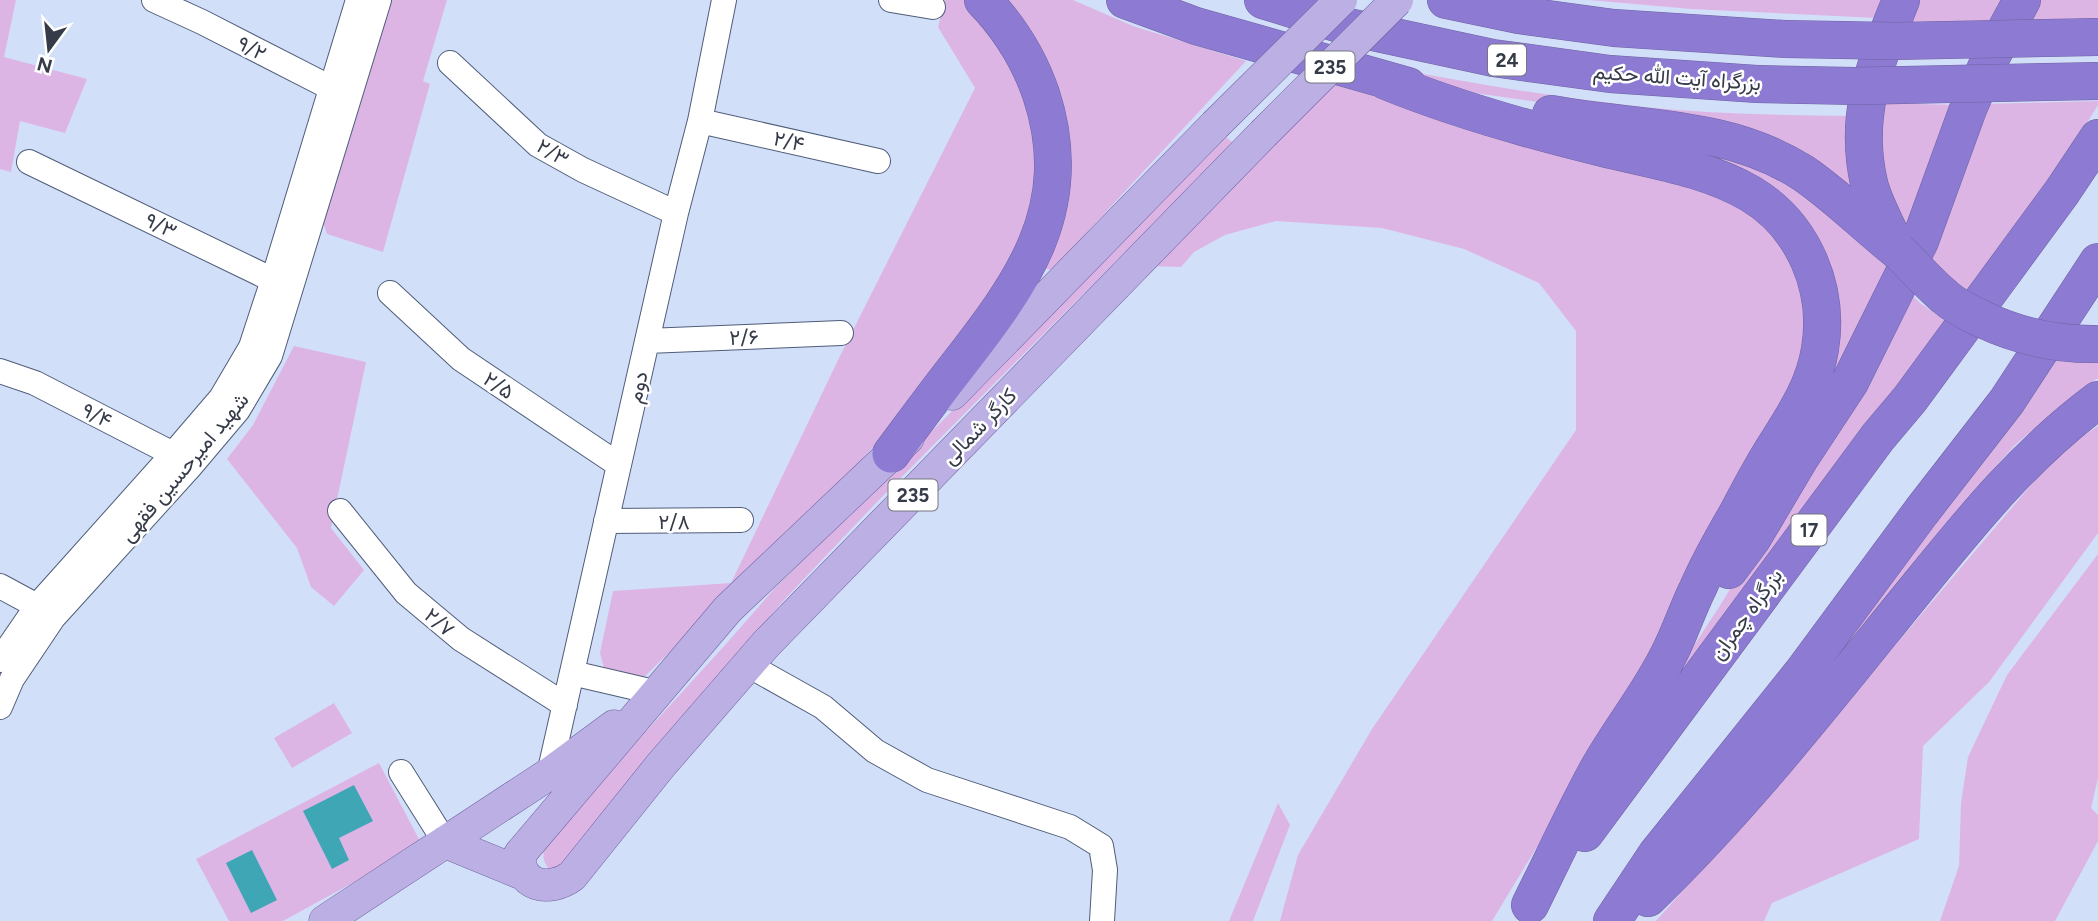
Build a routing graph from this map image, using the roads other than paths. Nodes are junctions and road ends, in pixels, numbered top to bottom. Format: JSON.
{"nodes":[{"id":1,"x":154,"y":0,"type":"edge"},
{"id":2,"x":358,"y":0,"type":"edge"},
{"id":3,"x":379,"y":0,"type":"edge"},
{"id":4,"x":724,"y":0,"type":"edge"},
{"id":5,"x":891,"y":0,"type":"edge"},
{"id":6,"x":983,"y":0,"type":"edge"},
{"id":7,"x":1125,"y":0,"type":"edge"},
{"id":8,"x":1264,"y":0,"type":"edge"},
{"id":9,"x":1341,"y":0,"type":"edge"},
{"id":10,"x":1397,"y":0,"type":"edge"},
{"id":11,"x":1446,"y":0,"type":"edge"},
{"id":12,"x":1901,"y":0,"type":"edge"},
{"id":13,"x":2022,"y":0,"type":"edge"},
{"id":14,"x":2047,"y":0,"type":"edge"},
{"id":15,"x":933,"y":7,"type":"dead end"},
{"id":16,"x":2098,"y":37,"type":"edge"},
{"id":17,"x":450,"y":63,"type":"dead end"},
{"id":18,"x":2098,"y":81,"type":"edge"},
{"id":19,"x":1385,"y":82,"type":"junction"},
{"id":20,"x":341,"y":91,"type":"junction"},
{"id":21,"x":1975,"y":92,"type":"junction"},
{"id":22,"x":700,"y":121,"type":"junction"},
{"id":23,"x":2098,"y":138,"type":"edge"},
{"id":24,"x":29,"y":162,"type":"dead end"},
{"id":25,"x":877,"y":162,"type":"dead end"},
{"id":26,"x":676,"y":213,"type":"junction"},
{"id":27,"x":1898,"y":251,"type":"junction"},
{"id":28,"x":2098,"y":262,"type":"edge"},
{"id":29,"x":283,"y":283,"type":"junction"},
{"id":30,"x":390,"y":293,"type":"dead end"},
{"id":31,"x":2098,"y":310,"type":"edge"},
{"id":32,"x":841,"y":333,"type":"dead end"},
{"id":33,"x":647,"y":341,"type":"junction"},
{"id":34,"x":2098,"y":344,"type":"edge"},
{"id":35,"x":0,"y":371,"type":"edge"},
{"id":36,"x":2098,"y":400,"type":"edge"},
{"id":37,"x":2007,"y":401,"type":"junction"},
{"id":38,"x":891,"y":454,"type":"junction"},
{"id":39,"x":181,"y":461,"type":"junction"},
{"id":40,"x":619,"y":466,"type":"junction"},
{"id":41,"x":340,"y":511,"type":"dead end"},
{"id":42,"x":741,"y":520,"type":"dead end"},
{"id":43,"x":606,"y":521,"type":"junction"},
{"id":44,"x":0,"y":586,"type":"edge"},
{"id":45,"x":45,"y":612,"type":"junction"},
{"id":46,"x":1668,"y":656,"type":"junction"},
{"id":47,"x":0,"y":660,"type":"edge"},
{"id":48,"x":748,"y":665,"type":"junction"},
{"id":49,"x":572,"y":673,"type":"junction"},
{"id":50,"x":658,"y":693,"type":"junction"},
{"id":51,"x":565,"y":705,"type":"junction"},
{"id":52,"x":0,"y":707,"type":"edge"},
{"id":53,"x":401,"y":772,"type":"dead end"},
{"id":54,"x":549,"y":774,"type":"junction"},
{"id":55,"x":445,"y":842,"type":"junction"},
{"id":56,"x":526,"y":859,"type":"junction"},
{"id":57,"x":1525,"y":913,"type":"edge"},
{"id":58,"x":325,"y":921,"type":"edge"},
{"id":59,"x":1102,"y":921,"type":"edge"},
{"id":60,"x":1612,"y":921,"type":"edge"},
{"id":61,"x":1624,"y":921,"type":"edge"}],
"edges":[{"from":1,"to":20,"type":"street","name":"۹/۲"},
{"from":2,"to":20,"type":"street","name":"شهید امیرحسین فقهی"},
{"from":3,"to":20,"type":"street","name":"شهید امیرحسین فقهی"},
{"from":4,"to":22,"type":"street","name":"دوم"},
{"from":5,"to":15,"type":"street"},
{"from":6,"to":38,"type":"highway"},
{"from":7,"to":19,"type":"highway"},
{"from":8,"to":18,"type":"highway","name":"بزرگراه آیت الله حکیم","number":"24","bridge":true},
{"from":9,"to":38,"type":"main road","name":"کارگر شمالی","number":"235","bridge":true},
{"from":10,"to":48,"type":"main road","name":"کارگر شمالی","number":"235","bridge":true},
{"from":11,"to":16,"type":"highway","number":"24","bridge":true},
{"from":12,"to":27,"type":"highway"},
{"from":13,"to":21,"type":"highway"},
{"from":14,"to":21,"type":"highway"},
{"from":17,"to":26,"type":"street","name":"۲/۳"},
{"from":19,"to":27,"type":"highway"},
{"from":19,"to":46,"type":"highway"},
{"from":20,"to":29,"type":"street","name":"شهید امیرحسین فقهی"},
{"from":21,"to":46,"type":"highway"},
{"from":22,"to":25,"type":"street","name":"۲/۴"},
{"from":22,"to":26,"type":"street","name":"دوم"},
{"from":23,"to":57,"type":"highway","name":"بزرگراه چمران","number":"17"},
{"from":24,"to":29,"type":"street","name":"۹/۳"},
{"from":26,"to":33,"type":"street","name":"دوم"},
{"from":27,"to":34,"type":"highway","bridge":true},
{"from":28,"to":37,"type":"highway"},
{"from":29,"to":39,"type":"street","name":"شهید امیرحسین فقهی"},
{"from":30,"to":40,"type":"street","name":"۲/۵"},
{"from":31,"to":37,"type":"highway"},
{"from":32,"to":33,"type":"street","name":"۲/۶"},
{"from":33,"to":40,"type":"street","name":"دوم"},
{"from":35,"to":39,"type":"street","name":"۹/۴"},
{"from":36,"to":61,"type":"highway"},
{"from":37,"to":60,"type":"highway"},
{"from":38,"to":50,"type":"main road","name":"کارگر شمالی","number":"235"},
{"from":39,"to":45,"type":"street","name":"شهید امیرحسین فقهی"},
{"from":40,"to":43,"type":"street","name":"دوم"},
{"from":41,"to":51,"type":"street","name":"۲/۷"},
{"from":42,"to":43,"type":"street","name":"۲/۸"},
{"from":43,"to":49,"type":"street","name":"دوم"},
{"from":44,"to":45,"type":"street"},
{"from":45,"to":47,"type":"street","name":"شهید امیرحسین فقهی"},
{"from":45,"to":52,"type":"street","name":"شهید امیرحسین فقهی"},
{"from":46,"to":57,"type":"highway"},
{"from":48,"to":56,"type":"main road","name":"کارگر شمالی","number":"235"},
{"from":48,"to":59,"type":"street"},
{"from":49,"to":50,"type":"street"},
{"from":49,"to":51,"type":"street","name":"دوم"},
{"from":50,"to":54,"type":"main road"},
{"from":50,"to":56,"type":"main road","name":"کارگر شمالی","number":"235"},
{"from":51,"to":54,"type":"street","name":"دوم"},
{"from":53,"to":55,"type":"street"},
{"from":54,"to":55,"type":"main road"},
{"from":55,"to":56,"type":"main road"},
{"from":55,"to":58,"type":"main road"}]}
